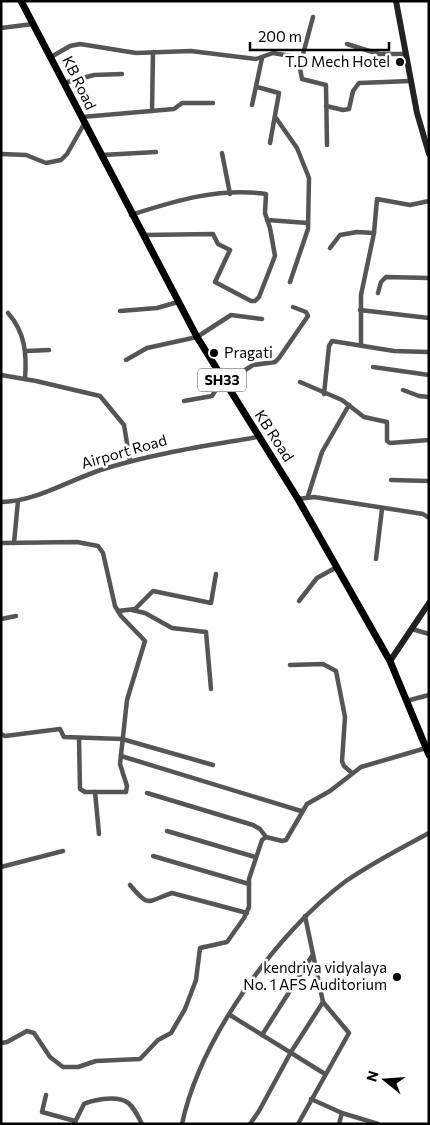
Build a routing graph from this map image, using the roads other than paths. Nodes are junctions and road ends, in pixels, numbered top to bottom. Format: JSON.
{"nodes":[{"id":1,"x":20,"y":1,"type":"edge"},
{"id":2,"x":396,"y":1,"type":"edge"},
{"id":3,"x":313,"y":17,"type":"dead end"},
{"id":4,"x":33,"y":24,"type":"junction"},
{"id":5,"x":1,"y":28,"type":"edge"},
{"id":6,"x":347,"y":44,"type":"dead end"},
{"id":7,"x":153,"y":52,"type":"junction"},
{"id":8,"x":406,"y":54,"type":"junction"},
{"id":9,"x":51,"y":57,"type":"junction"},
{"id":10,"x":262,"y":58,"type":"junction"},
{"id":11,"x":298,"y":58,"type":"junction"},
{"id":12,"x":122,"y":74,"type":"dead end"},
{"id":13,"x":411,"y":81,"type":"junction"},
{"id":14,"x":64,"y":83,"type":"junction"},
{"id":15,"x":257,"y":87,"type":"junction"},
{"id":16,"x":213,"y":103,"type":"dead end"},
{"id":17,"x":252,"y":105,"type":"dead end"},
{"id":18,"x":326,"y":106,"type":"junction"},
{"id":19,"x":152,"y":111,"type":"junction"},
{"id":20,"x":80,"y":117,"type":"junction"},
{"id":21,"x":276,"y":118,"type":"junction"},
{"id":22,"x":84,"y":124,"type":"junction"},
{"id":23,"x":270,"y":143,"type":"dead end"},
{"id":24,"x":327,"y":146,"type":"dead end"},
{"id":25,"x":156,"y":152,"type":"dead end"},
{"id":26,"x":222,"y":153,"type":"dead end"},
{"id":27,"x":1,"y":154,"type":"edge"},
{"id":28,"x":429,"y":154,"type":"edge"},
{"id":29,"x":100,"y":155,"type":"junction"},
{"id":30,"x":230,"y":194,"type":"junction"},
{"id":31,"x":429,"y":201,"type":"edge"},
{"id":32,"x":132,"y":215,"type":"junction"},
{"id":33,"x":267,"y":220,"type":"junction"},
{"id":34,"x":308,"y":223,"type":"junction"},
{"id":35,"x":374,"y":233,"type":"junction"},
{"id":36,"x":142,"y":236,"type":"junction"},
{"id":37,"x":330,"y":248,"type":"dead end"},
{"id":38,"x":429,"y":278,"type":"edge"},
{"id":39,"x":290,"y":282,"type":"dead end"},
{"id":40,"x":378,"y":293,"type":"dead end"},
{"id":41,"x":178,"y":302,"type":"junction"},
{"id":42,"x":293,"y":307,"type":"dead end"},
{"id":43,"x":360,"y":310,"type":"junction"},
{"id":44,"x":120,"y":311,"type":"dead end"},
{"id":45,"x":8,"y":313,"type":"dead end"},
{"id":46,"x":429,"y":318,"type":"edge"},
{"id":47,"x":262,"y":319,"type":"dead end"},
{"id":48,"x":197,"y":337,"type":"junction"},
{"id":49,"x":361,"y":345,"type":"junction"},
{"id":50,"x":49,"y":350,"type":"dead end"},
{"id":51,"x":26,"y":351,"type":"junction"},
{"id":52,"x":429,"y":352,"type":"edge"},
{"id":53,"x":126,"y":360,"type":"dead end"},
{"id":54,"x":372,"y":367,"type":"dead end"},
{"id":55,"x":1,"y":375,"type":"edge"},
{"id":56,"x":429,"y":375,"type":"edge"},
{"id":57,"x":25,"y":378,"type":"junction"},
{"id":58,"x":223,"y":382,"type":"junction"},
{"id":59,"x":300,"y":382,"type":"dead end"},
{"id":60,"x":403,"y":390,"type":"dead end"},
{"id":61,"x":324,"y":394,"type":"junction"},
{"id":62,"x":429,"y":396,"type":"edge"},
{"id":63,"x":184,"y":401,"type":"dead end"},
{"id":64,"x":349,"y":405,"type":"junction"},
{"id":65,"x":257,"y":437,"type":"junction"},
{"id":66,"x":429,"y":440,"type":"edge"},
{"id":67,"x":130,"y":461,"type":"junction"},
{"id":68,"x":391,"y":480,"type":"dead end"},
{"id":69,"x":429,"y":480,"type":"edge"},
{"id":70,"x":308,"y":496,"type":"junction"},
{"id":71,"x":298,"y":499,"type":"junction"},
{"id":72,"x":18,"y":501,"type":"junction"},
{"id":73,"x":1,"y":502,"type":"edge"},
{"id":74,"x":382,"y":509,"type":"junction"},
{"id":75,"x":429,"y":518,"type":"edge"},
{"id":76,"x":1,"y":543,"type":"edge"},
{"id":77,"x":14,"y":543,"type":"junction"},
{"id":78,"x":376,"y":559,"type":"dead end"},
{"id":79,"x":335,"y":568,"type":"junction"},
{"id":80,"x":216,"y":574,"type":"dead end"},
{"id":81,"x":299,"y":601,"type":"dead end"},
{"id":82,"x":429,"y":603,"type":"edge"},
{"id":83,"x":132,"y":610,"type":"junction"},
{"id":84,"x":118,"y":612,"type":"junction"},
{"id":85,"x":16,"y":616,"type":"dead end"},
{"id":86,"x":1,"y":619,"type":"edge"},
{"id":87,"x":412,"y":629,"type":"junction"},
{"id":88,"x":429,"y":634,"type":"edge"},
{"id":89,"x":390,"y":661,"type":"junction"},
{"id":90,"x":290,"y":666,"type":"dead end"},
{"id":91,"x":211,"y":689,"type":"dead end"},
{"id":92,"x":429,"y":695,"type":"edge"},
{"id":93,"x":406,"y":701,"type":"junction"},
{"id":94,"x":1,"y":734,"type":"edge"},
{"id":95,"x":80,"y":738,"type":"junction"},
{"id":96,"x":122,"y":739,"type":"junction"},
{"id":97,"x":426,"y":748,"type":"junction"},
{"id":98,"x":429,"y":755,"type":"edge"},
{"id":99,"x":121,"y":756,"type":"junction"},
{"id":100,"x":213,"y":765,"type":"dead end"},
{"id":101,"x":352,"y":773,"type":"junction"},
{"id":102,"x":95,"y":792,"type":"junction"},
{"id":103,"x":147,"y":793,"type":"dead end"},
{"id":104,"x":301,"y":811,"type":"junction"},
{"id":105,"x":168,"y":831,"type":"dead end"},
{"id":106,"x":429,"y":833,"type":"edge"},
{"id":107,"x":99,"y":834,"type":"dead end"},
{"id":108,"x":266,"y":837,"type":"junction"},
{"id":109,"x":63,"y":851,"type":"dead end"},
{"id":110,"x":153,"y":856,"type":"dead end"},
{"id":111,"x":255,"y":857,"type":"junction"},
{"id":112,"x":1,"y":867,"type":"edge"},
{"id":113,"x":249,"y":884,"type":"junction"},
{"id":114,"x":130,"y":885,"type":"dead end"},
{"id":115,"x":247,"y":913,"type":"junction"},
{"id":116,"x":305,"y":916,"type":"junction"},
{"id":117,"x":312,"y":956,"type":"junction"},
{"id":118,"x":323,"y":1002,"type":"junction"},
{"id":119,"x":230,"y":1015,"type":"junction"},
{"id":120,"x":262,"y":1034,"type":"junction"},
{"id":121,"x":1,"y":1043,"type":"edge"},
{"id":122,"x":290,"y":1052,"type":"junction"},
{"id":123,"x":325,"y":1074,"type":"junction"},
{"id":124,"x":46,"y":1095,"type":"dead end"},
{"id":125,"x":311,"y":1099,"type":"junction"},
{"id":126,"x":342,"y":1113,"type":"junction"},
{"id":127,"x":74,"y":1122,"type":"edge"},
{"id":128,"x":371,"y":1123,"type":"edge"},
{"id":129,"x":142,"y":1124,"type":"edge"},
{"id":130,"x":182,"y":1124,"type":"edge"},
{"id":131,"x":250,"y":1124,"type":"edge"},
{"id":132,"x":298,"y":1124,"type":"edge"},
{"id":133,"x":339,"y":1124,"type":"edge"},
{"id":134,"x":378,"y":1124,"type":"edge"}],
"edges":[{"from":1,"to":4,"type":"main road","name":"KB Road","number":"SH33"},
{"from":2,"to":8,"type":"main road"},
{"from":3,"to":11,"type":"street"},
{"from":4,"to":5,"type":"street"},
{"from":4,"to":9,"type":"main road","name":"KB Road","number":"SH33"},
{"from":6,"to":8,"type":"street"},
{"from":7,"to":9,"type":"street"},
{"from":7,"to":10,"type":"street"},
{"from":7,"to":19,"type":"street"},
{"from":8,"to":13,"type":"main road"},
{"from":9,"to":14,"type":"main road","name":"KB Road","number":"SH33"},
{"from":10,"to":11,"type":"street"},
{"from":10,"to":15,"type":"street"},
{"from":11,"to":18,"type":"street"},
{"from":12,"to":14,"type":"street"},
{"from":13,"to":18,"type":"street"},
{"from":13,"to":28,"type":"main road"},
{"from":14,"to":20,"type":"main road","name":"KB Road","number":"SH33"},
{"from":15,"to":17,"type":"street"},
{"from":15,"to":21,"type":"street"},
{"from":16,"to":19,"type":"street"},
{"from":18,"to":24,"type":"street"},
{"from":19,"to":20,"type":"street"},
{"from":20,"to":22,"type":"main road","name":"KB Road","number":"SH33"},
{"from":21,"to":23,"type":"street"},
{"from":21,"to":34,"type":"street"},
{"from":22,"to":27,"type":"street"},
{"from":22,"to":29,"type":"main road","name":"KB Road","number":"SH33"},
{"from":25,"to":29,"type":"street"},
{"from":26,"to":30,"type":"street"},
{"from":29,"to":32,"type":"main road","name":"KB Road","number":"SH33"},
{"from":30,"to":32,"type":"street"},
{"from":30,"to":33,"type":"street"},
{"from":31,"to":35,"type":"street"},
{"from":32,"to":36,"type":"main road","name":"KB Road","number":"SH33"},
{"from":33,"to":34,"type":"street"},
{"from":33,"to":36,"type":"street"},
{"from":34,"to":39,"type":"street"},
{"from":35,"to":37,"type":"street"},
{"from":35,"to":43,"type":"street"},
{"from":36,"to":41,"type":"main road","name":"KB Road","number":"SH33"},
{"from":38,"to":40,"type":"street"},
{"from":41,"to":44,"type":"street"},
{"from":41,"to":48,"type":"main road","name":"KB Road","number":"SH33"},
{"from":42,"to":58,"type":"street"},
{"from":43,"to":46,"type":"street"},
{"from":43,"to":49,"type":"street"},
{"from":45,"to":51,"type":"street"},
{"from":47,"to":48,"type":"street"},
{"from":48,"to":53,"type":"street"},
{"from":48,"to":58,"type":"main road","name":"KB Road","number":"SH33"},
{"from":49,"to":52,"type":"street"},
{"from":49,"to":61,"type":"street"},
{"from":50,"to":51,"type":"street"},
{"from":51,"to":57,"type":"street"},
{"from":54,"to":56,"type":"street"},
{"from":55,"to":57,"type":"street"},
{"from":57,"to":67,"type":"street"},
{"from":58,"to":63,"type":"street"},
{"from":58,"to":65,"type":"main road","name":"KB Road","number":"SH33"},
{"from":59,"to":61,"type":"street"},
{"from":60,"to":62,"type":"street"},
{"from":61,"to":64,"type":"street"},
{"from":64,"to":66,"type":"street"},
{"from":64,"to":70,"type":"street"},
{"from":65,"to":67,"type":"street","name":"Airport Road"},
{"from":65,"to":71,"type":"main road","name":"KB Road","number":"SH33"},
{"from":67,"to":72,"type":"street","name":"Airport Road"},
{"from":68,"to":69,"type":"street"},
{"from":70,"to":71,"type":"street"},
{"from":70,"to":74,"type":"street"},
{"from":71,"to":79,"type":"main road","name":"KB Road","number":"SH33"},
{"from":72,"to":73,"type":"street","name":"Airport Road"},
{"from":72,"to":77,"type":"street"},
{"from":74,"to":75,"type":"street"},
{"from":74,"to":78,"type":"street"},
{"from":76,"to":77,"type":"street"},
{"from":77,"to":84,"type":"street"},
{"from":79,"to":81,"type":"street"},
{"from":79,"to":89,"type":"main road","name":"KB Road","number":"SH33"},
{"from":80,"to":83,"type":"street"},
{"from":82,"to":87,"type":"main road"},
{"from":83,"to":84,"type":"street"},
{"from":83,"to":91,"type":"street"},
{"from":84,"to":96,"type":"street"},
{"from":85,"to":86,"type":"street"},
{"from":87,"to":88,"type":"street"},
{"from":87,"to":89,"type":"main road"},
{"from":89,"to":93,"type":"main road","name":"KB Road","number":"SH33"},
{"from":90,"to":101,"type":"street"},
{"from":92,"to":93,"type":"street"},
{"from":93,"to":97,"type":"main road","name":"KB Road","number":"SH33"},
{"from":94,"to":95,"type":"street"},
{"from":95,"to":96,"type":"street"},
{"from":95,"to":102,"type":"street"},
{"from":96,"to":99,"type":"street"},
{"from":96,"to":100,"type":"street"},
{"from":97,"to":98,"type":"main road","name":"KB Road","number":"SH33"},
{"from":97,"to":101,"type":"street"},
{"from":99,"to":102,"type":"street"},
{"from":99,"to":104,"type":"street"},
{"from":101,"to":104,"type":"street"},
{"from":102,"to":107,"type":"street"},
{"from":103,"to":108,"type":"street"},
{"from":104,"to":108,"type":"street"},
{"from":105,"to":111,"type":"street"},
{"from":106,"to":116,"type":"street"},
{"from":108,"to":111,"type":"street"},
{"from":109,"to":112,"type":"street"},
{"from":110,"to":113,"type":"street"},
{"from":111,"to":113,"type":"street"},
{"from":113,"to":115,"type":"street"},
{"from":114,"to":115,"type":"street"},
{"from":115,"to":121,"type":"street"},
{"from":116,"to":117,"type":"street"},
{"from":116,"to":119,"type":"street"},
{"from":117,"to":118,"type":"street"},
{"from":117,"to":120,"type":"street"},
{"from":118,"to":122,"type":"street"},
{"from":118,"to":123,"type":"street"},
{"from":119,"to":120,"type":"street"},
{"from":119,"to":130,"type":"street"},
{"from":120,"to":122,"type":"street"},
{"from":122,"to":123,"type":"street"},
{"from":122,"to":131,"type":"street"},
{"from":123,"to":125,"type":"street"},
{"from":124,"to":127,"type":"street"},
{"from":125,"to":126,"type":"street"},
{"from":125,"to":132,"type":"street"},
{"from":126,"to":128,"type":"street"},
{"from":126,"to":133,"type":"street"},
{"from":127,"to":129,"type":"street"},
{"from":128,"to":134,"type":"street"}]}
